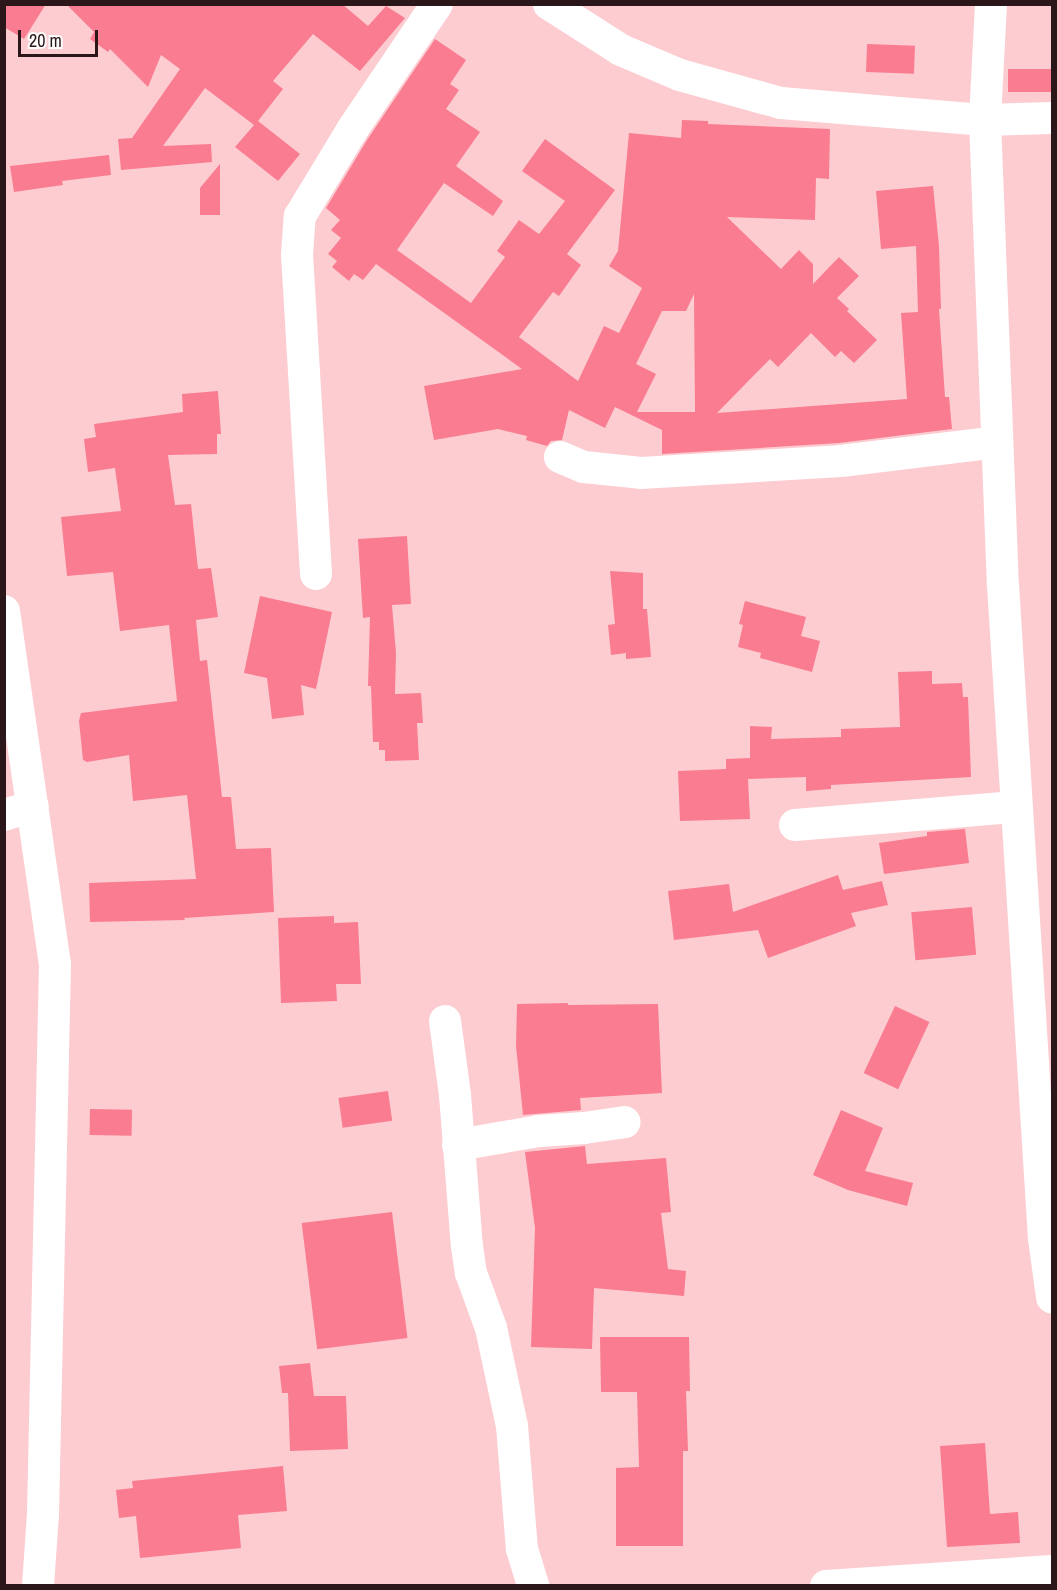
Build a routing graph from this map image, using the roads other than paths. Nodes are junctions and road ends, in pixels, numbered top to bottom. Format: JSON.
{"nodes":[{"id":1,"x":437,"y":4,"type":"edge"},
{"id":2,"x":549,"y":4,"type":"edge"},
{"id":3,"x":991,"y":4,"type":"edge"},
{"id":4,"x":1053,"y":118,"type":"edge"},
{"id":5,"x":986,"y":120,"type":"junction"},
{"id":6,"x":997,"y":442,"type":"junction"},
{"id":7,"x":560,"y":457,"type":"dead end"},
{"id":8,"x":316,"y":574,"type":"dead end"},
{"id":9,"x":4,"y":611,"type":"edge"},
{"id":10,"x":1015,"y":807,"type":"junction"},
{"id":11,"x":19,"y":811,"type":"edge"},
{"id":12,"x":795,"y":825,"type":"dead end"},
{"id":13,"x":445,"y":1022,"type":"dead end"},
{"id":14,"x":625,"y":1122,"type":"dead end"},
{"id":15,"x":458,"y":1145,"type":"junction"},
{"id":16,"x":1048,"y":1238,"type":"edge"},
{"id":17,"x":1053,"y":1297,"type":"edge"},
{"id":18,"x":1053,"y":1571,"type":"edge"},
{"id":19,"x":38,"y":1586,"type":"edge"},
{"id":20,"x":533,"y":1586,"type":"edge"},
{"id":21,"x":826,"y":1586,"type":"edge"}],
"edges":[{"from":1,"to":8,"type":"street"},
{"from":2,"to":5,"type":"street"},
{"from":3,"to":5,"type":"street"},
{"from":4,"to":5,"type":"street"},
{"from":5,"to":6,"type":"street"},
{"from":6,"to":7,"type":"street"},
{"from":6,"to":10,"type":"street"},
{"from":9,"to":11,"type":"street"},
{"from":10,"to":12,"type":"street"},
{"from":10,"to":16,"type":"street"},
{"from":11,"to":19,"type":"street"},
{"from":13,"to":15,"type":"street"},
{"from":14,"to":15,"type":"street"},
{"from":15,"to":20,"type":"street"},
{"from":16,"to":17,"type":"street"},
{"from":18,"to":21,"type":"street"}]}
